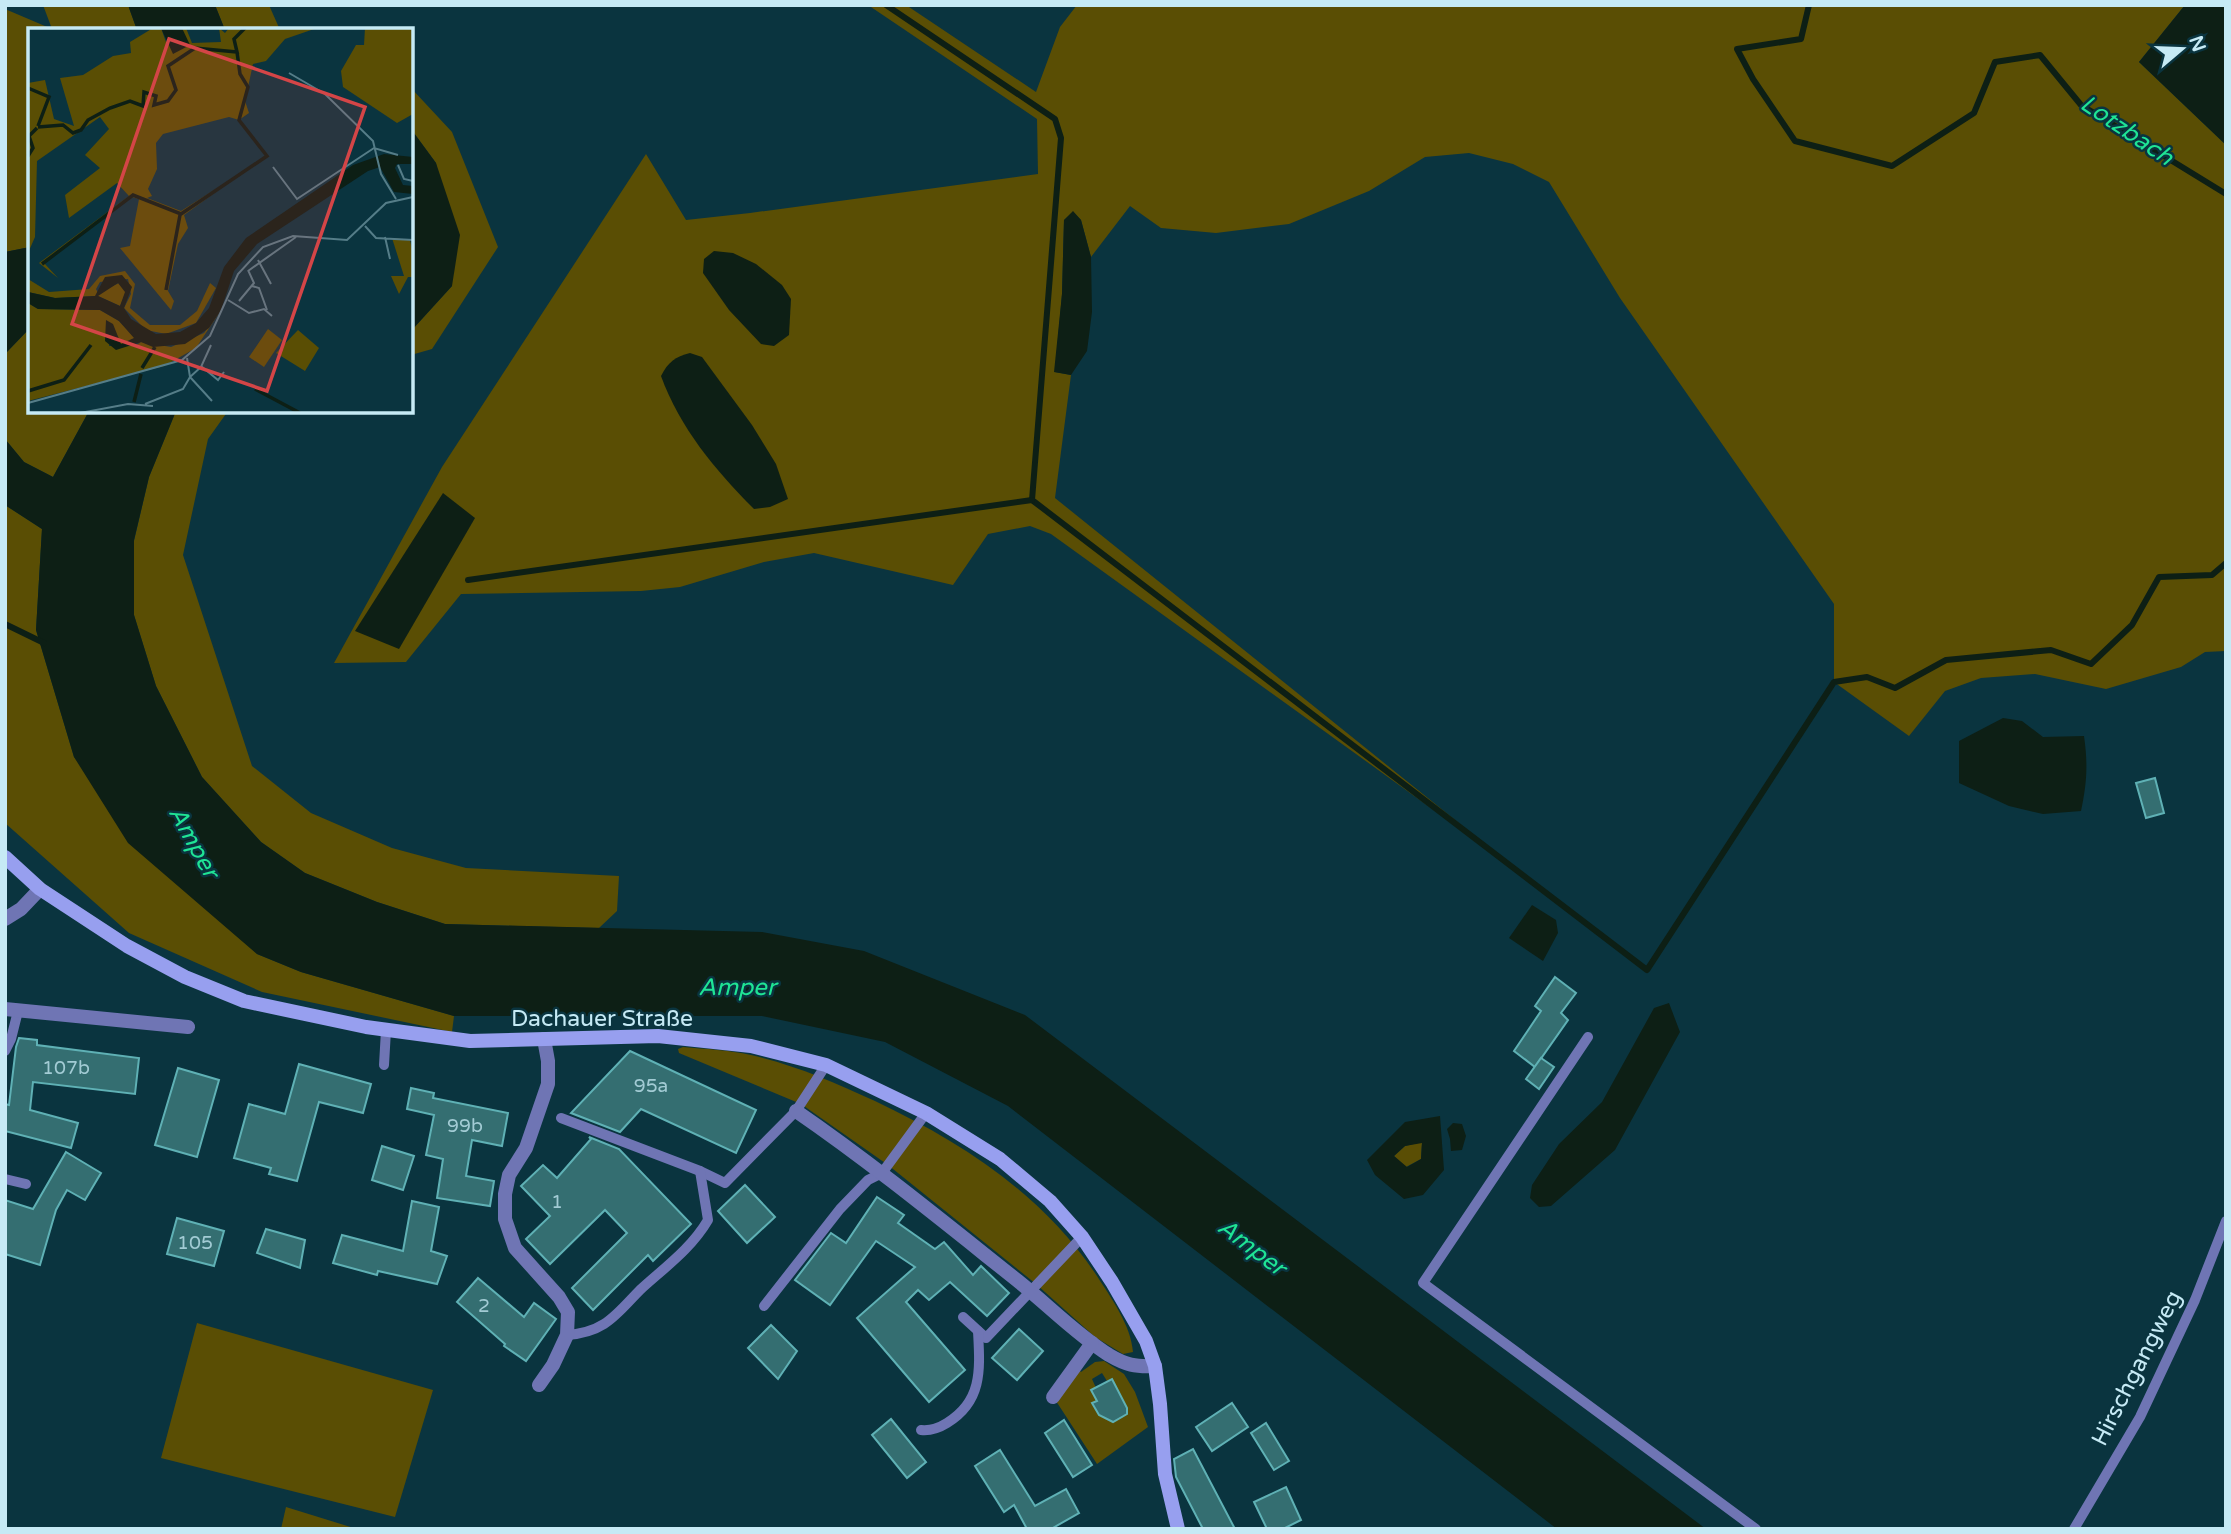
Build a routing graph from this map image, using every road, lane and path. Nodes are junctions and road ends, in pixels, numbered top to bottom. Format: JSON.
{"nodes":[{"id":1,"x":5,"y":857,"type":"edge"},
{"id":2,"x":40,"y":889,"type":"junction"},
{"id":3,"x":5,"y":919,"type":"edge"},
{"id":4,"x":11,"y":1010,"type":"edge"},
{"id":5,"x":188,"y":1027,"type":"dead end"},
{"id":6,"x":386,"y":1030,"type":"junction"},
{"id":7,"x":1588,"y":1037,"type":"dead end"},
{"id":8,"x":544,"y":1039,"type":"junction"},
{"id":9,"x":5,"y":1051,"type":"edge"},
{"id":10,"x":384,"y":1065,"type":"dead end"},
{"id":11,"x":826,"y":1065,"type":"junction"},
{"id":12,"x":796,"y":1111,"type":"junction"},
{"id":13,"x":926,"y":1113,"type":"junction"},
{"id":14,"x":561,"y":1118,"type":"dead end"},
{"id":15,"x":700,"y":1171,"type":"junction"},
{"id":16,"x":882,"y":1173,"type":"junction"},
{"id":17,"x":5,"y":1179,"type":"edge"},
{"id":18,"x":26,"y":1184,"type":"dead end"},
{"id":19,"x":2226,"y":1222,"type":"edge"},
{"id":20,"x":1082,"y":1237,"type":"junction"},
{"id":21,"x":1030,"y":1291,"type":"junction"},
{"id":22,"x":764,"y":1306,"type":"dead end"},
{"id":23,"x":963,"y":1317,"type":"dead end"},
{"id":24,"x":978,"y":1331,"type":"junction"},
{"id":25,"x":567,"y":1335,"type":"junction"},
{"id":26,"x":1092,"y":1343,"type":"junction"},
{"id":27,"x":1154,"y":1366,"type":"junction"},
{"id":28,"x":539,"y":1385,"type":"dead end"},
{"id":29,"x":1053,"y":1397,"type":"dead end"},
{"id":30,"x":921,"y":1430,"type":"dead end"},
{"id":31,"x":1178,"y":1529,"type":"edge"},
{"id":32,"x":1756,"y":1529,"type":"edge"},
{"id":33,"x":2074,"y":1529,"type":"edge"}],
"edges":[{"from":1,"to":2,"type":"main road","name":"Dachauer Straße"},
{"from":2,"to":3,"type":"street"},
{"from":2,"to":6,"type":"main road","name":"Dachauer Straße"},
{"from":4,"to":5,"type":"street"},
{"from":4,"to":9,"type":"lane"},
{"from":6,"to":8,"type":"main road","name":"Dachauer Straße"},
{"from":6,"to":10,"type":"lane"},
{"from":7,"to":32,"type":"lane"},
{"from":8,"to":11,"type":"main road","name":"Dachauer Straße"},
{"from":8,"to":25,"type":"street"},
{"from":11,"to":12,"type":"lane"},
{"from":11,"to":13,"type":"main road","name":"Dachauer Straße"},
{"from":12,"to":15,"type":"lane"},
{"from":12,"to":16,"type":"street"},
{"from":13,"to":16,"type":"lane"},
{"from":13,"to":20,"type":"main road","name":"Dachauer Straße"},
{"from":14,"to":15,"type":"lane"},
{"from":15,"to":25,"type":"lane"},
{"from":16,"to":21,"type":"street"},
{"from":16,"to":22,"type":"lane"},
{"from":17,"to":18,"type":"lane"},
{"from":19,"to":33,"type":"lane","name":"Hirschgangweg"},
{"from":20,"to":21,"type":"lane"},
{"from":20,"to":27,"type":"main road","name":"Dachauer Straße"},
{"from":21,"to":24,"type":"lane"},
{"from":21,"to":26,"type":"street"},
{"from":23,"to":24,"type":"lane"},
{"from":24,"to":30,"type":"lane"},
{"from":25,"to":28,"type":"street"},
{"from":26,"to":27,"type":"street"},
{"from":26,"to":29,"type":"street"},
{"from":27,"to":31,"type":"main road","name":"Dachauer Straße"}]}
